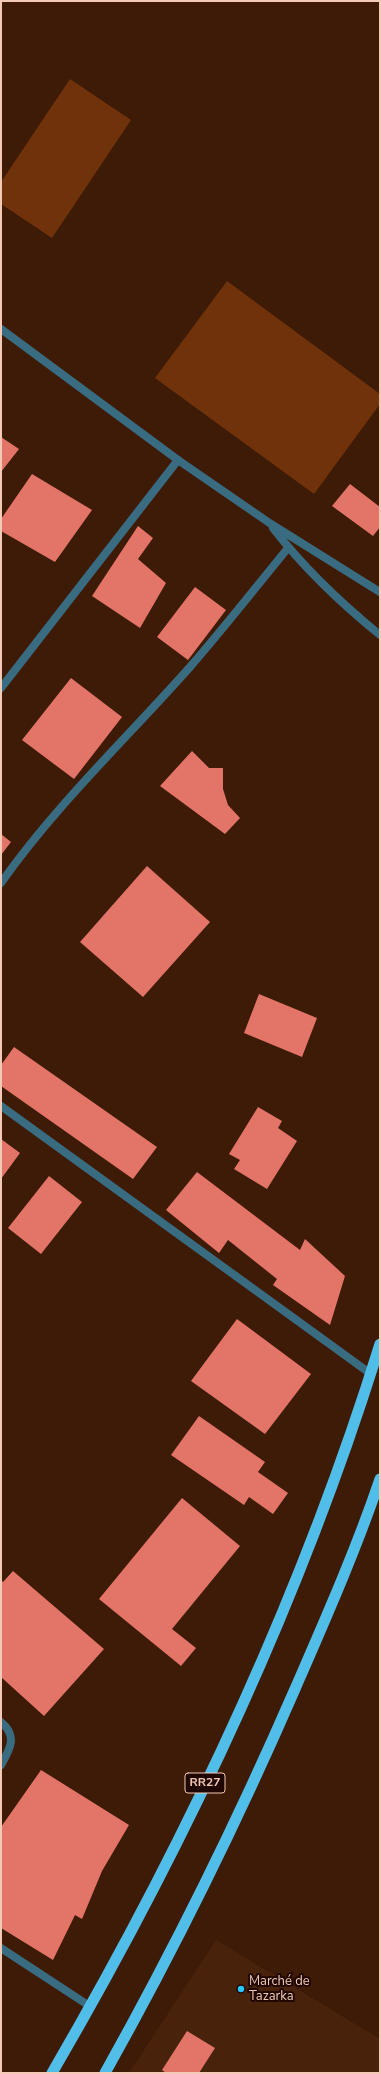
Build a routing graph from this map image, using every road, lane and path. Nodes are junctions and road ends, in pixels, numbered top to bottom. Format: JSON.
{"nodes":[{"id":1,"x":1,"y":329,"type":"edge"},
{"id":2,"x":178,"y":460,"type":"junction"},
{"id":3,"x":271,"y":524,"type":"junction"},
{"id":4,"x":288,"y":548,"type":"junction"},
{"id":5,"x":380,"y":592,"type":"edge"},
{"id":6,"x":380,"y":635,"type":"edge"},
{"id":7,"x":1,"y":688,"type":"edge"},
{"id":8,"x":1,"y":883,"type":"edge"},
{"id":9,"x":1,"y":1106,"type":"edge"},
{"id":10,"x":380,"y":1344,"type":"edge"},
{"id":11,"x":371,"y":1374,"type":"junction"},
{"id":12,"x":380,"y":1479,"type":"edge"},
{"id":13,"x":1,"y":1722,"type":"edge"},
{"id":14,"x":1,"y":1765,"type":"edge"},
{"id":15,"x":1,"y":1948,"type":"edge"},
{"id":16,"x":91,"y":2007,"type":"junction"},
{"id":17,"x":52,"y":2073,"type":"edge"},
{"id":18,"x":105,"y":2073,"type":"edge"}],
"edges":[{"from":1,"to":2,"type":"street"},
{"from":2,"to":3,"type":"street"},
{"from":2,"to":7,"type":"street"},
{"from":3,"to":4,"type":"street"},
{"from":3,"to":5,"type":"street"},
{"from":4,"to":6,"type":"street"},
{"from":4,"to":8,"type":"street"},
{"from":9,"to":11,"type":"street"},
{"from":10,"to":11,"type":"highway","number":"RR27"},
{"from":11,"to":16,"type":"highway","number":"RR27"},
{"from":12,"to":18,"type":"highway"},
{"from":13,"to":14,"type":"street"},
{"from":15,"to":16,"type":"street"},
{"from":16,"to":17,"type":"highway","number":"RR27"}]}
